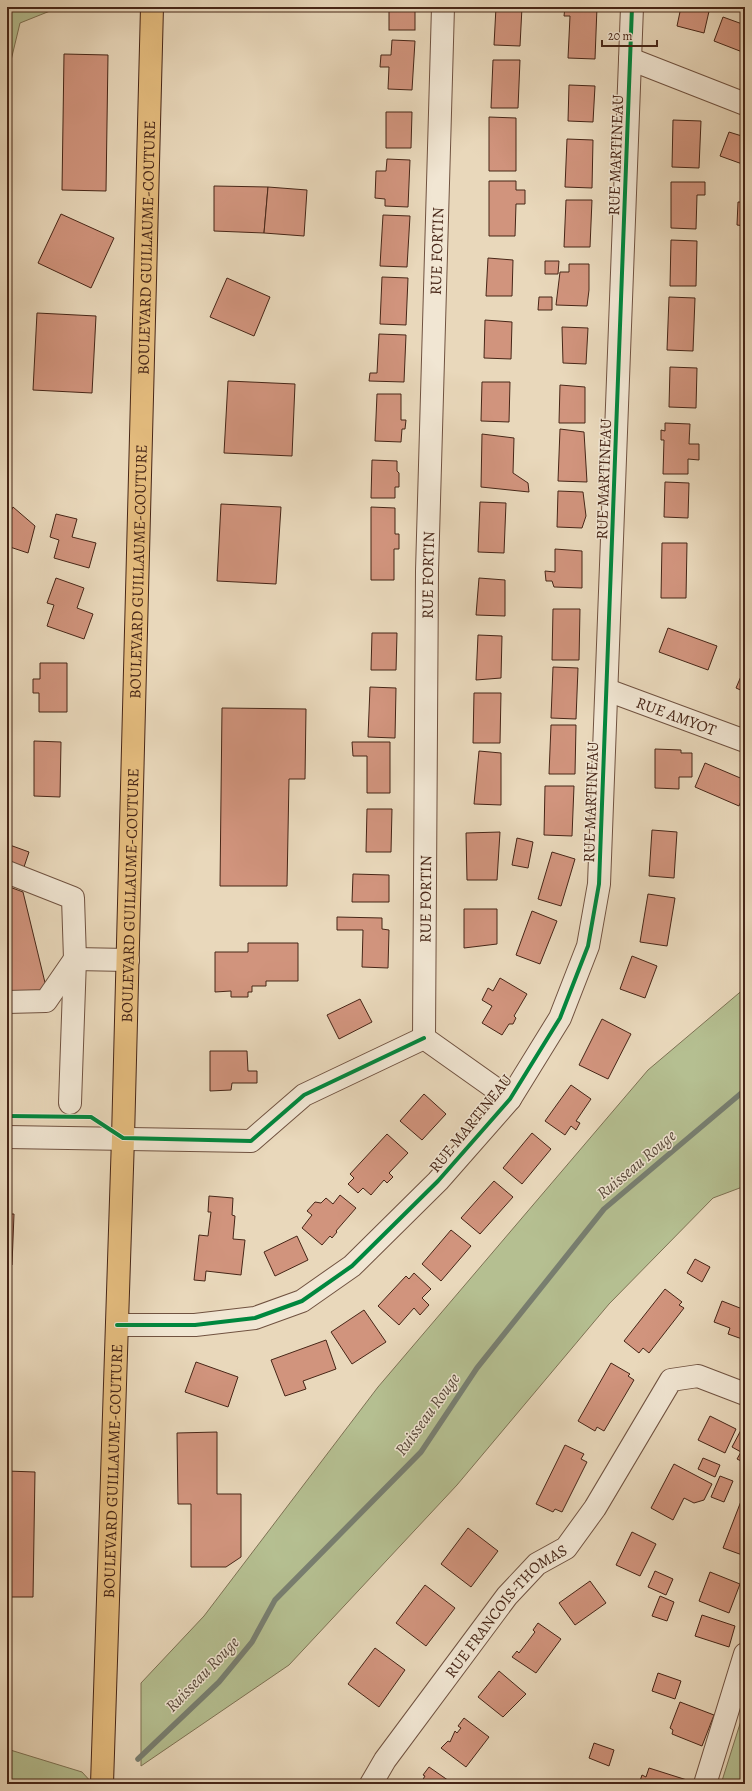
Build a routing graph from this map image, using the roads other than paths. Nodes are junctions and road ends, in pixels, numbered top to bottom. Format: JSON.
{"nodes":[{"id":1,"x":152,"y":7,"type":"edge"},
{"id":2,"x":443,"y":7,"type":"edge"},
{"id":3,"x":632,"y":7,"type":"edge"},
{"id":4,"x":630,"y":59,"type":"junction"},
{"id":5,"x":745,"y":104,"type":"edge"},
{"id":6,"x":607,"y":690,"type":"junction"},
{"id":7,"x":745,"y":741,"type":"edge"},
{"id":8,"x":7,"y":872,"type":"edge"},
{"id":9,"x":75,"y":959,"type":"junction"},
{"id":10,"x":128,"y":960,"type":"junction"},
{"id":11,"x":7,"y":1002,"type":"edge"},
{"id":12,"x":424,"y":1038,"type":"junction"},
{"id":13,"x":510,"y":1098,"type":"junction"},
{"id":14,"x":70,"y":1103,"type":"dead end"},
{"id":15,"x":7,"y":1137,"type":"edge"},
{"id":16,"x":123,"y":1138,"type":"junction"},
{"id":17,"x":117,"y":1325,"type":"junction"},
{"id":18,"x":745,"y":1394,"type":"edge"},
{"id":19,"x":745,"y":1654,"type":"edge"},
{"id":20,"x":102,"y":1784,"type":"edge"},
{"id":21,"x":371,"y":1784,"type":"edge"},
{"id":22,"x":705,"y":1784,"type":"edge"}],
"edges":[{"from":1,"to":10,"type":"main road","name":"BOULEVARD GUILLAUME-COUTURE"},
{"from":2,"to":12,"type":"street","name":"RUE FORTIN"},
{"from":3,"to":4,"type":"street","name":"RUE MARTINEAU"},
{"from":4,"to":5,"type":"street"},
{"from":4,"to":6,"type":"street","name":"RUE MARTINEAU"},
{"from":6,"to":7,"type":"street","name":"RUE AMYOT"},
{"from":6,"to":13,"type":"street","name":"RUE MARTINEAU"},
{"from":8,"to":9,"type":"street"},
{"from":9,"to":10,"type":"street"},
{"from":9,"to":11,"type":"street"},
{"from":9,"to":14,"type":"street"},
{"from":10,"to":16,"type":"main road","name":"BOULEVARD GUILLAUME-COUTURE"},
{"from":12,"to":13,"type":"street"},
{"from":12,"to":16,"type":"street"},
{"from":13,"to":17,"type":"street","name":"RUE MARTINEAU"},
{"from":15,"to":16,"type":"street"},
{"from":16,"to":17,"type":"main road","name":"BOULEVARD GUILLAUME-COUTURE"},
{"from":17,"to":20,"type":"main road","name":"BOULEVARD GUILLAUME-COUTURE"},
{"from":18,"to":21,"type":"street","name":"RUE FRANCOIS-THOMAS"},
{"from":19,"to":22,"type":"street"}]}
